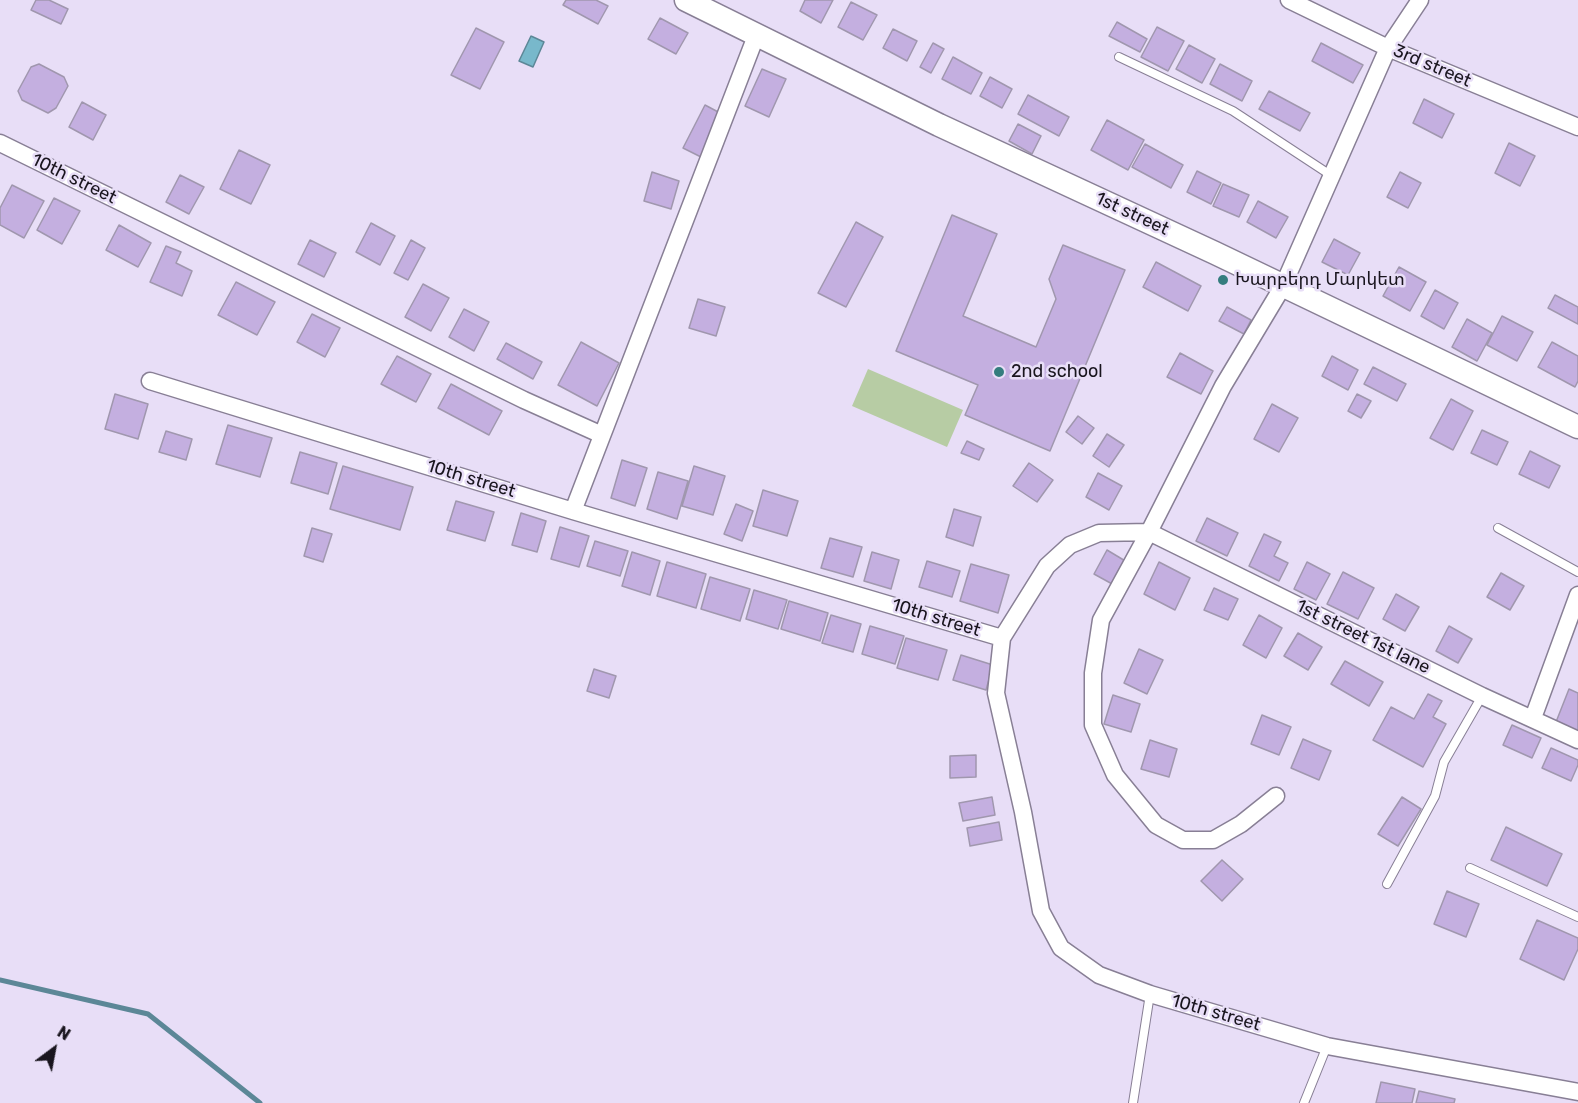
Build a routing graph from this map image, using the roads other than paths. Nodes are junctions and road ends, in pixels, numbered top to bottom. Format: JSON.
{"nodes":[{"id":1,"x":1289,"y":0,"type":"edge"},
{"id":2,"x":1420,"y":0,"type":"edge"},
{"id":3,"x":699,"y":3,"type":"edge"},
{"id":4,"x":756,"y":36,"type":"junction"},
{"id":5,"x":1388,"y":48,"type":"junction"},
{"id":6,"x":1119,"y":57,"type":"dead end"},
{"id":7,"x":1578,"y":127,"type":"edge"},
{"id":8,"x":0,"y":143,"type":"edge"},
{"id":9,"x":1332,"y":176,"type":"junction"},
{"id":10,"x":1283,"y":286,"type":"junction"},
{"id":11,"x":150,"y":381,"type":"dead end"},
{"id":12,"x":1578,"y":428,"type":"edge"},
{"id":13,"x":602,"y":435,"type":"junction"},
{"id":14,"x":573,"y":511,"type":"junction"},
{"id":15,"x":1498,"y":528,"type":"dead end"},
{"id":16,"x":1149,"y":532,"type":"junction"},
{"id":17,"x":1578,"y":572,"type":"edge"},
{"id":18,"x":1578,"y":595,"type":"edge"},
{"id":19,"x":1002,"y":638,"type":"junction"},
{"id":20,"x":1482,"y":696,"type":"junction"},
{"id":21,"x":1533,"y":718,"type":"junction"},
{"id":22,"x":1578,"y":740,"type":"edge"},
{"id":23,"x":1276,"y":796,"type":"dead end"},
{"id":24,"x":1470,"y":868,"type":"dead end"},
{"id":25,"x":1386,"y":884,"type":"dead end"},
{"id":26,"x":1578,"y":917,"type":"edge"},
{"id":27,"x":1150,"y":994,"type":"junction"},
{"id":28,"x":1327,"y":1046,"type":"junction"},
{"id":29,"x":1578,"y":1092,"type":"edge"},
{"id":30,"x":1134,"y":1103,"type":"edge"},
{"id":31,"x":1304,"y":1103,"type":"edge"}],
"edges":[{"from":1,"to":5,"type":"street","name":"3rd street"},
{"from":2,"to":5,"type":"street"},
{"from":3,"to":4,"type":"main road","name":"1st street"},
{"from":4,"to":10,"type":"main road","name":"1st street"},
{"from":4,"to":13,"type":"street"},
{"from":5,"to":7,"type":"street","name":"3rd street"},
{"from":5,"to":9,"type":"street"},
{"from":6,"to":9,"type":"lane"},
{"from":8,"to":13,"type":"street","name":"10th street"},
{"from":9,"to":10,"type":"street"},
{"from":10,"to":12,"type":"main road","name":"1st street"},
{"from":10,"to":16,"type":"street"},
{"from":11,"to":14,"type":"street","name":"10th street"},
{"from":13,"to":14,"type":"street"},
{"from":14,"to":19,"type":"street","name":"10th street"},
{"from":15,"to":17,"type":"lane"},
{"from":16,"to":19,"type":"street"},
{"from":16,"to":20,"type":"street","name":"1st street 1st lane"},
{"from":16,"to":23,"type":"street"},
{"from":18,"to":21,"type":"street"},
{"from":19,"to":27,"type":"street","name":"10th street"},
{"from":20,"to":21,"type":"street","name":"1st street 1st lane"},
{"from":20,"to":25,"type":"lane"},
{"from":21,"to":22,"type":"street","name":"1st street 1st lane"},
{"from":24,"to":26,"type":"lane"},
{"from":27,"to":28,"type":"street","name":"10th street"},
{"from":27,"to":30,"type":"lane"},
{"from":28,"to":29,"type":"street","name":"10th street"},
{"from":28,"to":31,"type":"lane"}]}
